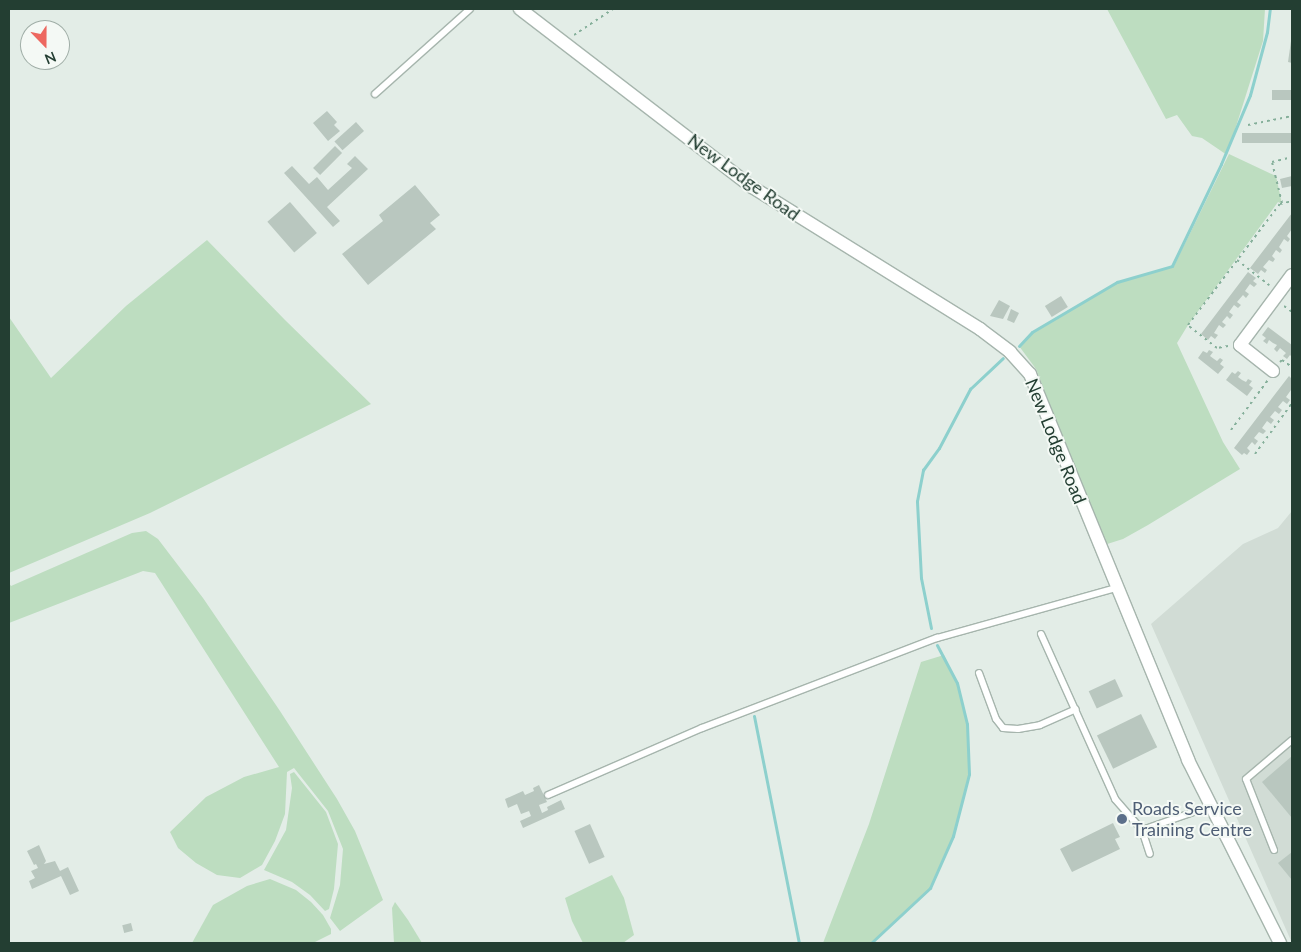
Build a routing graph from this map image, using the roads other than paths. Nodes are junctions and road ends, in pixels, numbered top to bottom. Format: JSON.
{"nodes":[{"id":1,"x":470,"y":9,"type":"edge"},
{"id":2,"x":520,"y":9,"type":"edge"},
{"id":3,"x":375,"y":94,"type":"dead end"},
{"id":4,"x":1292,"y":274,"type":"edge"},
{"id":5,"x":1273,"y":371,"type":"road end"},
{"id":6,"x":1116,"y":588,"type":"junction"},
{"id":7,"x":1041,"y":634,"type":"dead end"},
{"id":8,"x":979,"y":673,"type":"dead end"},
{"id":9,"x":1076,"y":709,"type":"junction"},
{"id":10,"x":1292,"y":740,"type":"edge"},
{"id":11,"x":548,"y":796,"type":"dead end"},
{"id":12,"x":1211,"y":806,"type":"junction"},
{"id":13,"x":1142,"y":830,"type":"junction"},
{"id":14,"x":1274,"y":850,"type":"dead end"},
{"id":15,"x":1150,"y":854,"type":"dead end"},
{"id":16,"x":1280,"y":943,"type":"edge"}],
"edges":[{"from":1,"to":3,"type":"lane"},
{"from":2,"to":6,"type":"street","name":"New Lodge Road"},
{"from":4,"to":5,"type":"street"},
{"from":6,"to":11,"type":"lane"},
{"from":6,"to":12,"type":"street","name":"New Lodge Road"},
{"from":7,"to":9,"type":"lane"},
{"from":8,"to":9,"type":"lane"},
{"from":9,"to":13,"type":"lane"},
{"from":10,"to":14,"type":"lane"},
{"from":12,"to":13,"type":"lane"},
{"from":12,"to":16,"type":"street","name":"New Lodge Road"},
{"from":13,"to":15,"type":"lane"}]}
